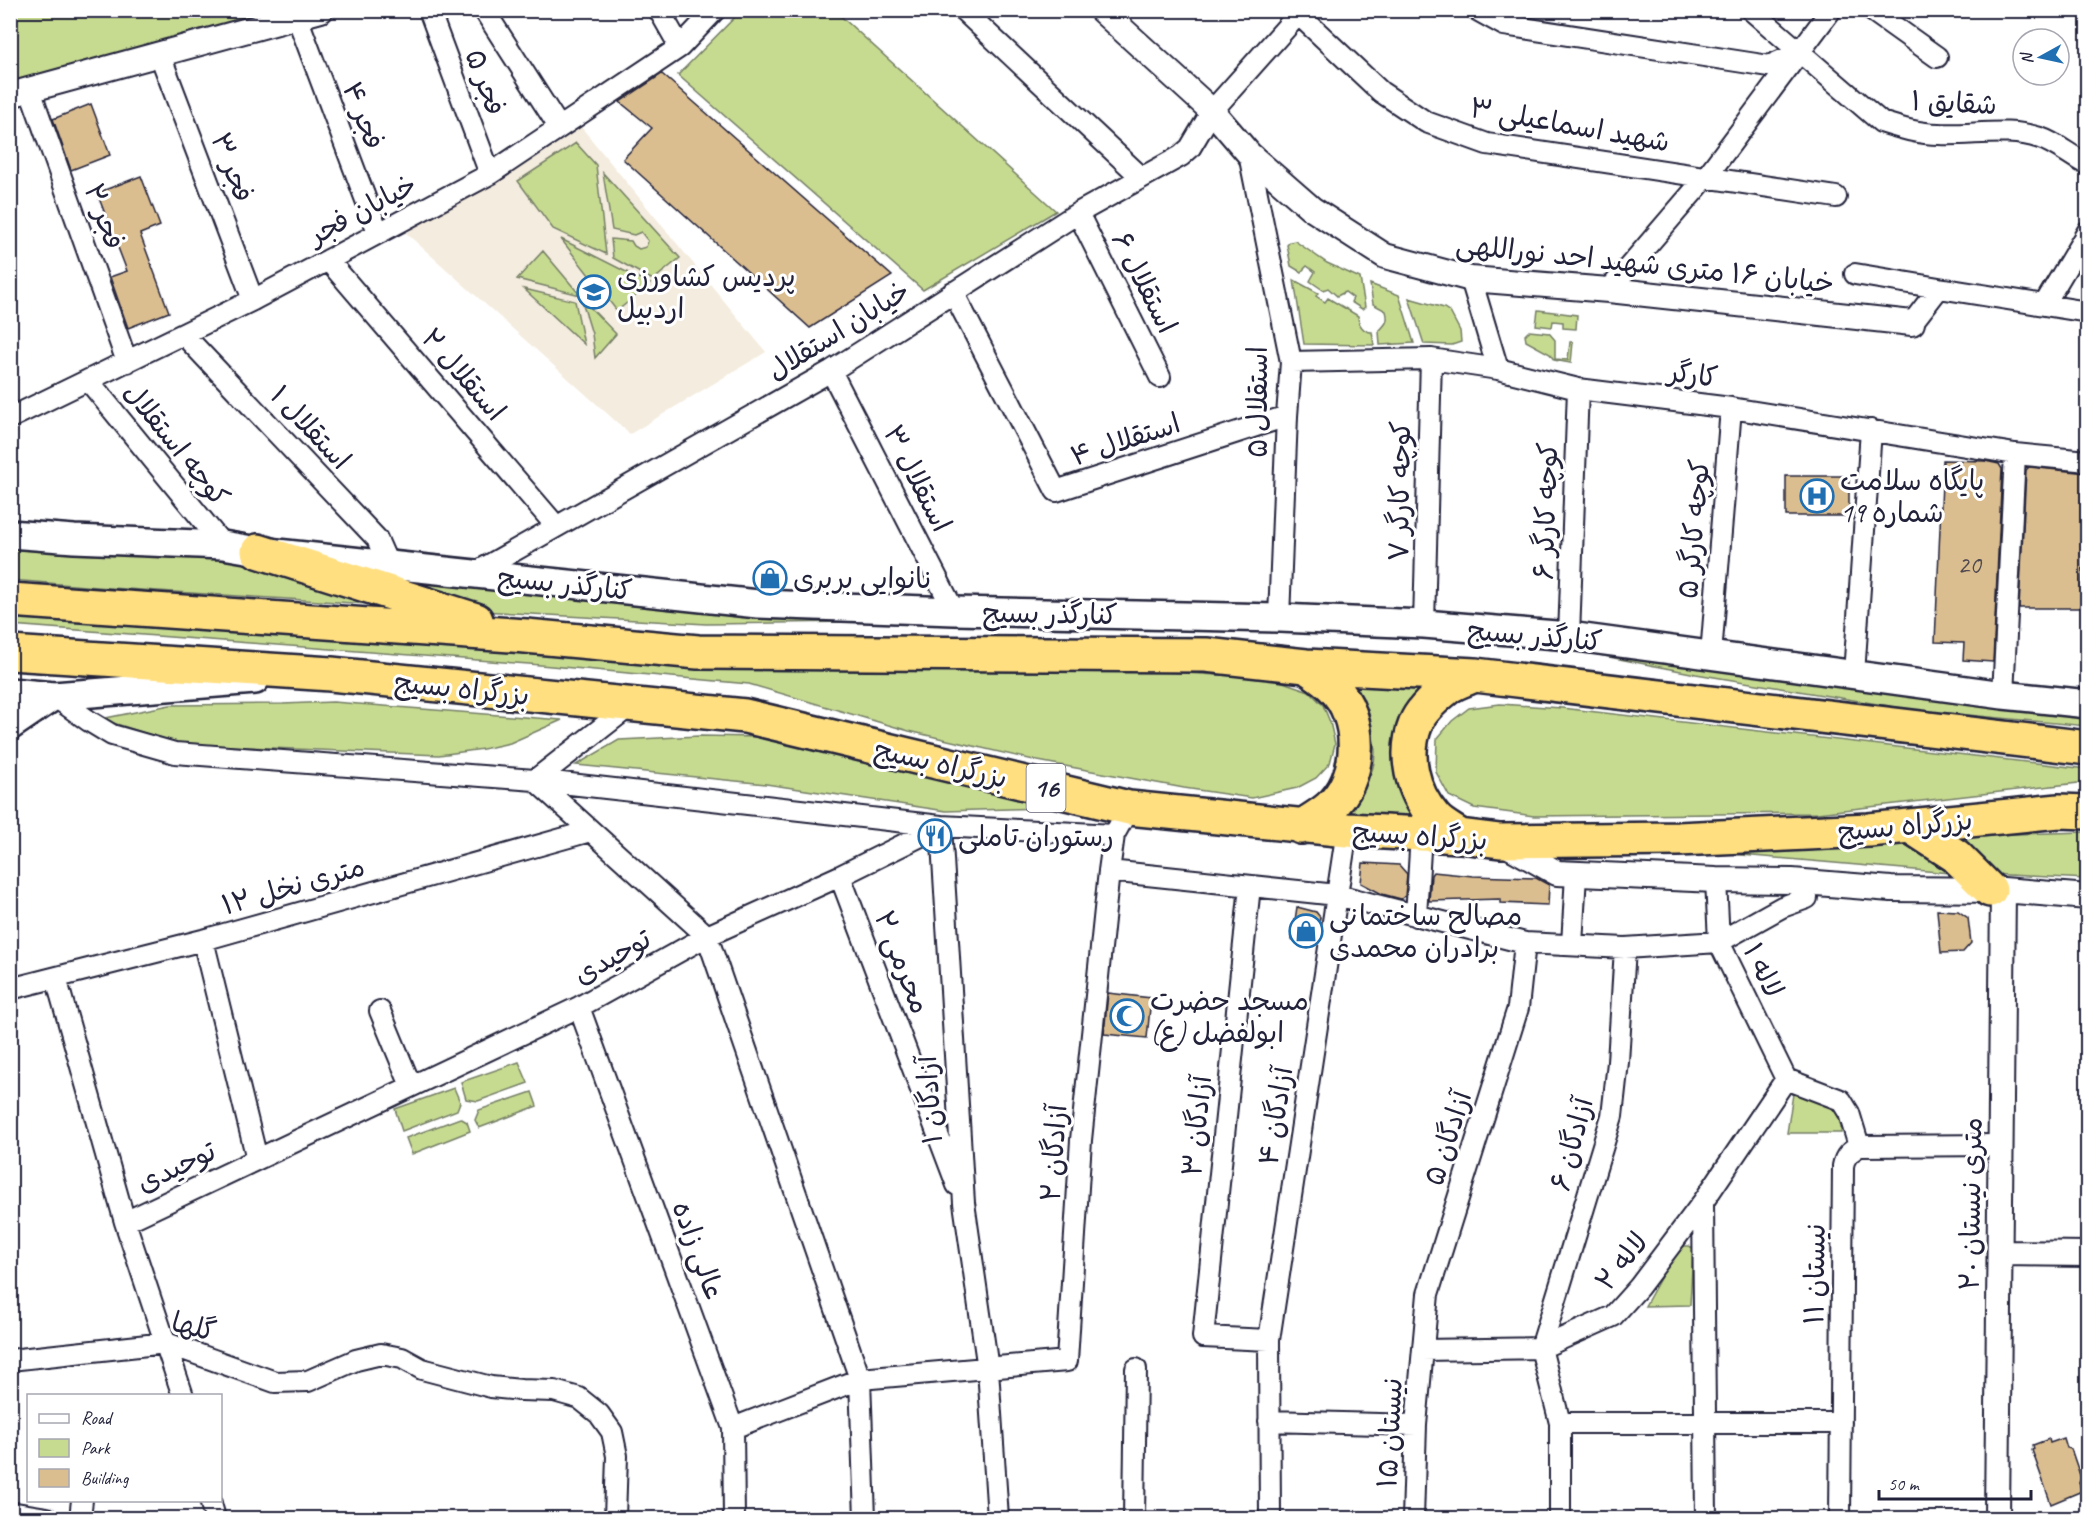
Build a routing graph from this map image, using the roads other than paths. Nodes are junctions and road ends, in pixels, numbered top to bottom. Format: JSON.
{"nodes":[{"id":1,"x":321,"y":10,"type":"edge"},
{"id":2,"x":429,"y":10,"type":"edge"},
{"id":3,"x":484,"y":10,"type":"edge"},
{"id":4,"x":659,"y":10,"type":"edge"},
{"id":5,"x":716,"y":10,"type":"edge"},
{"id":6,"x":963,"y":10,"type":"edge"},
{"id":7,"x":1101,"y":10,"type":"edge"},
{"id":8,"x":1477,"y":10,"type":"edge"},
{"id":9,"x":1751,"y":10,"type":"edge"},
{"id":10,"x":1831,"y":10,"type":"edge"},
{"id":11,"x":1871,"y":10,"type":"edge"},
{"id":12,"x":1299,"y":12,"type":"edge"},
{"id":13,"x":297,"y":17,"type":"junction"},
{"id":14,"x":680,"y":47,"type":"junction"},
{"id":15,"x":1800,"y":52,"type":"junction"},
{"id":16,"x":160,"y":55,"type":"junction"},
{"id":17,"x":1937,"y":57,"type":"dead end"},
{"id":18,"x":20,"y":93,"type":"edge"},
{"id":19,"x":1212,"y":111,"type":"junction"},
{"id":20,"x":559,"y":127,"type":"junction"},
{"id":21,"x":1249,"y":154,"type":"junction"},
{"id":22,"x":2088,"y":165,"type":"edge"},
{"id":23,"x":490,"y":174,"type":"junction"},
{"id":24,"x":1141,"y":177,"type":"junction"},
{"id":25,"x":1706,"y":177,"type":"junction"},
{"id":26,"x":1836,"y":197,"type":"dead end"},
{"id":27,"x":1078,"y":213,"type":"junction"},
{"id":28,"x":2088,"y":231,"type":"edge"},
{"id":29,"x":378,"y":232,"type":"junction"},
{"id":30,"x":328,"y":260,"type":"junction"},
{"id":31,"x":1855,"y":274,"type":"dead end"},
{"id":32,"x":1471,"y":279,"type":"junction"},
{"id":33,"x":1939,"y":288,"type":"junction"},
{"id":34,"x":1609,"y":290,"type":"junction"},
{"id":35,"x":953,"y":292,"type":"junction"},
{"id":36,"x":254,"y":300,"type":"junction"},
{"id":37,"x":2044,"y":305,"type":"junction"},
{"id":38,"x":2088,"y":312,"type":"edge"},
{"id":39,"x":1912,"y":322,"type":"joint"},
{"id":40,"x":184,"y":334,"type":"junction"},
{"id":41,"x":1431,"y":359,"type":"junction"},
{"id":42,"x":127,"y":362,"type":"junction"},
{"id":43,"x":1292,"y":362,"type":"junction"},
{"id":44,"x":1498,"y":369,"type":"junction"},
{"id":45,"x":831,"y":371,"type":"junction"},
{"id":46,"x":1160,"y":377,"type":"dead end"},
{"id":47,"x":88,"y":380,"type":"junction"},
{"id":48,"x":1578,"y":389,"type":"junction"},
{"id":49,"x":1731,"y":408,"type":"junction"},
{"id":50,"x":1287,"y":416,"type":"junction"},
{"id":51,"x":10,"y":418,"type":"edge"},
{"id":52,"x":1871,"y":430,"type":"junction"},
{"id":53,"x":2015,"y":454,"type":"junction"},
{"id":54,"x":2088,"y":461,"type":"edge"},
{"id":55,"x":556,"y":526,"type":"junction"},
{"id":56,"x":10,"y":534,"type":"edge"},
{"id":57,"x":223,"y":544,"type":"junction"},
{"id":58,"x":258,"y":551,"type":"junction"},
{"id":59,"x":388,"y":564,"type":"junction"},
{"id":60,"x":475,"y":573,"type":"junction"},
{"id":61,"x":10,"y":600,"type":"edge"},
{"id":62,"x":954,"y":610,"type":"junction"},
{"id":63,"x":1279,"y":618,"type":"junction"},
{"id":64,"x":1424,"y":624,"type":"junction"},
{"id":65,"x":526,"y":636,"type":"junction"},
{"id":66,"x":1569,"y":636,"type":"junction"},
{"id":67,"x":10,"y":653,"type":"edge"},
{"id":68,"x":1712,"y":655,"type":"junction"},
{"id":69,"x":1306,"y":666,"type":"junction"},
{"id":70,"x":331,"y":674,"type":"junction"},
{"id":71,"x":1854,"y":674,"type":"junction"},
{"id":72,"x":1476,"y":675,"type":"junction"},
{"id":73,"x":10,"y":692,"type":"edge"},
{"id":74,"x":2003,"y":695,"type":"junction"},
{"id":75,"x":54,"y":696,"type":"junction"},
{"id":76,"x":2088,"y":704,"type":"edge"},
{"id":77,"x":631,"y":705,"type":"junction"},
{"id":78,"x":10,"y":726,"type":"edge"},
{"id":79,"x":2088,"y":748,"type":"edge"},
{"id":80,"x":536,"y":780,"type":"junction"},
{"id":81,"x":2088,"y":812,"type":"edge"},
{"id":82,"x":1121,"y":822,"type":"junction"},
{"id":83,"x":940,"y":826,"type":"junction"},
{"id":84,"x":1301,"y":826,"type":"junction"},
{"id":85,"x":1910,"y":826,"type":"junction"},
{"id":86,"x":1347,"y":830,"type":"junction"},
{"id":87,"x":590,"y":831,"type":"junction"},
{"id":88,"x":1421,"y":834,"type":"junction"},
{"id":89,"x":1460,"y":836,"type":"junction"},
{"id":90,"x":1500,"y":841,"type":"junction"},
{"id":91,"x":1109,"y":871,"type":"junction"},
{"id":92,"x":1576,"y":874,"type":"junction"},
{"id":93,"x":840,"y":876,"type":"junction"},
{"id":94,"x":1716,"y":880,"type":"junction"},
{"id":95,"x":1806,"y":883,"type":"junction"},
{"id":96,"x":1250,"y":886,"type":"junction"},
{"id":97,"x":1996,"y":890,"type":"junction"},
{"id":98,"x":1337,"y":895,"type":"junction"},
{"id":99,"x":2088,"y":897,"type":"edge"},
{"id":100,"x":1416,"y":916,"type":"junction"},
{"id":101,"x":707,"y":936,"type":"junction"},
{"id":102,"x":203,"y":940,"type":"junction"},
{"id":103,"x":1719,"y":942,"type":"junction"},
{"id":104,"x":1525,"y":943,"type":"junction"},
{"id":105,"x":1572,"y":945,"type":"junction"},
{"id":106,"x":1625,"y":948,"type":"junction"},
{"id":107,"x":56,"y":978,"type":"junction"},
{"id":108,"x":10,"y":989,"type":"edge"},
{"id":109,"x":579,"y":1007,"type":"junction"},
{"id":110,"x":380,"y":1011,"type":"dead end"},
{"id":111,"x":956,"y":1068,"type":"junction"},
{"id":112,"x":918,"y":1079,"type":"junction"},
{"id":113,"x":1786,"y":1079,"type":"junction"},
{"id":114,"x":411,"y":1086,"type":"junction"},
{"id":115,"x":2001,"y":1145,"type":"junction"},
{"id":116,"x":1859,"y":1146,"type":"junction"},
{"id":117,"x":257,"y":1160,"type":"junction"},
{"id":118,"x":1703,"y":1202,"type":"junction"},
{"id":119,"x":964,"y":1203,"type":"junction"},
{"id":120,"x":125,"y":1222,"type":"junction"},
{"id":121,"x":2000,"y":1253,"type":"junction"},
{"id":122,"x":2088,"y":1254,"type":"edge"},
{"id":123,"x":1554,"y":1306,"type":"junction"},
{"id":124,"x":1582,"y":1330,"type":"junction"},
{"id":125,"x":1269,"y":1340,"type":"junction"},
{"id":126,"x":166,"y":1343,"type":"junction"},
{"id":127,"x":1541,"y":1348,"type":"junction"},
{"id":128,"x":1423,"y":1350,"type":"junction"},
{"id":129,"x":10,"y":1360,"type":"edge"},
{"id":130,"x":988,"y":1369,"type":"junction"},
{"id":131,"x":1136,"y":1369,"type":"dead end"},
{"id":132,"x":860,"y":1379,"type":"junction"},
{"id":133,"x":183,"y":1394,"type":"edge"},
{"id":134,"x":1269,"y":1421,"type":"junction"},
{"id":135,"x":1560,"y":1423,"type":"junction"},
{"id":136,"x":1706,"y":1423,"type":"junction"},
{"id":137,"x":1841,"y":1423,"type":"junction"},
{"id":138,"x":1416,"y":1425,"type":"junction"},
{"id":139,"x":733,"y":1428,"type":"junction"},
{"id":140,"x":82,"y":1502,"type":"edge"},
{"id":141,"x":211,"y":1502,"type":"edge"},
{"id":142,"x":10,"y":1512,"type":"edge"},
{"id":143,"x":47,"y":1518,"type":"edge"},
{"id":144,"x":80,"y":1518,"type":"edge"},
{"id":145,"x":215,"y":1518,"type":"edge"},
{"id":146,"x":615,"y":1518,"type":"edge"},
{"id":147,"x":734,"y":1518,"type":"edge"},
{"id":148,"x":865,"y":1518,"type":"edge"},
{"id":149,"x":998,"y":1518,"type":"edge"},
{"id":150,"x":1134,"y":1518,"type":"edge"},
{"id":151,"x":1270,"y":1518,"type":"edge"},
{"id":152,"x":1413,"y":1518,"type":"edge"},
{"id":153,"x":1560,"y":1518,"type":"edge"},
{"id":154,"x":1706,"y":1518,"type":"edge"},
{"id":155,"x":1840,"y":1518,"type":"edge"},
{"id":156,"x":1997,"y":1518,"type":"edge"}],
"edges":[{"from":1,"to":13,"type":"street"},
{"from":2,"to":23,"type":"street","name":"فجر ۵"},
{"from":3,"to":20,"type":"street"},
{"from":4,"to":14,"type":"street"},
{"from":5,"to":14,"type":"street","name":"خیابان فجر"},
{"from":6,"to":24,"type":"street"},
{"from":7,"to":19,"type":"street","name":"خیابان ۱۶ متری شهید احد نوراللهی"},
{"from":8,"to":15,"type":"street"},
{"from":9,"to":15,"type":"street","name":"شقایق ۱"},
{"from":10,"to":15,"type":"street"},
{"from":11,"to":17,"type":"street"},
{"from":12,"to":19,"type":"street","name":"خیابان استقلال"},
{"from":12,"to":25,"type":"street","name":"شهید اسماعیلی ۳"},
{"from":13,"to":16,"type":"street"},
{"from":13,"to":29,"type":"street","name":"فجر ۴"},
{"from":14,"to":20,"type":"street","name":"خیابان فجر"},
{"from":15,"to":22,"type":"street","name":"شقایق ۱"},
{"from":15,"to":25,"type":"street"},
{"from":16,"to":18,"type":"street"},
{"from":16,"to":36,"type":"street","name":"فجر ۳"},
{"from":18,"to":42,"type":"street","name":"فجر ۲"},
{"from":19,"to":21,"type":"street","name":"خیابان ۱۶ متری شهید احد نوراللهی"},
{"from":19,"to":24,"type":"street","name":"خیابان استقلال"},
{"from":20,"to":23,"type":"street","name":"خیابان فجر"},
{"from":21,"to":32,"type":"street","name":"خیابان ۱۶ متری شهید احد نوراللهی"},
{"from":21,"to":43,"type":"street","name":"استقلال ۵"},
{"from":23,"to":29,"type":"street","name":"خیابان فجر"},
{"from":24,"to":27,"type":"street","name":"خیابان استقلال"},
{"from":25,"to":26,"type":"street","name":"شهید اسماعیلی ۳"},
{"from":25,"to":34,"type":"street"},
{"from":27,"to":35,"type":"street","name":"خیابان استقلال"},
{"from":27,"to":46,"type":"street","name":"استقلال ۶"},
{"from":28,"to":37,"type":"street"},
{"from":29,"to":30,"type":"street","name":"خیابان فجر"},
{"from":30,"to":36,"type":"street","name":"خیابان فجر"},
{"from":30,"to":55,"type":"street","name":"استقلال ۲"},
{"from":31,"to":33,"type":"street"},
{"from":32,"to":34,"type":"street","name":"خیابان ۱۶ متری شهید احد نوراللهی"},
{"from":32,"to":44,"type":"street"},
{"from":33,"to":37,"type":"street"},
{"from":33,"to":39,"type":"street"},
{"from":34,"to":39,"type":"street","name":"خیابان ۱۶ متری شهید احد نوراللهی"},
{"from":35,"to":45,"type":"street","name":"خیابان استقلال"},
{"from":35,"to":50,"type":"street","name":"استقلال ۴"},
{"from":36,"to":40,"type":"street","name":"خیابان فجر"},
{"from":37,"to":38,"type":"street"},
{"from":40,"to":42,"type":"street","name":"خیابان فجر"},
{"from":40,"to":59,"type":"street","name":"استقلال ۱"},
{"from":41,"to":43,"type":"street","name":"کارگر"},
{"from":41,"to":44,"type":"street","name":"کارگر"},
{"from":41,"to":64,"type":"street","name":"کوچه کارگر ۷"},
{"from":42,"to":47,"type":"street","name":"خیابان فجر"},
{"from":43,"to":50,"type":"street","name":"استقلال ۵"},
{"from":44,"to":48,"type":"street","name":"کارگر"},
{"from":45,"to":55,"type":"street","name":"خیابان استقلال"},
{"from":45,"to":62,"type":"street","name":"استقلال ۳"},
{"from":47,"to":51,"type":"street","name":"خیابان فجر"},
{"from":47,"to":57,"type":"street","name":"کوچه استقلال"},
{"from":48,"to":49,"type":"street","name":"کارگر"},
{"from":48,"to":66,"type":"street","name":"کوچه کارگر ۶"},
{"from":49,"to":52,"type":"street","name":"کارگر"},
{"from":49,"to":68,"type":"street","name":"کوچه کارگر ۵"},
{"from":50,"to":63,"type":"street","name":"استقلال ۵"},
{"from":52,"to":53,"type":"street","name":"کارگر"},
{"from":52,"to":71,"type":"street"},
{"from":53,"to":54,"type":"street","name":"کارگر"},
{"from":53,"to":74,"type":"street"},
{"from":55,"to":60,"type":"street","name":"خیابان استقلال"},
{"from":56,"to":57,"type":"main road","name":"کنارگذر بسیج"},
{"from":57,"to":58,"type":"main road","name":"کنارگذر بسیج"},
{"from":58,"to":59,"type":"main road","name":"کنارگذر بسیج"},
{"from":58,"to":65,"type":"highway"},
{"from":59,"to":60,"type":"main road","name":"کنارگذر بسیج"},
{"from":60,"to":62,"type":"main road","name":"کنارگذر بسیج"},
{"from":61,"to":65,"type":"highway","name":"بزرگراه بسیج"},
{"from":62,"to":63,"type":"main road","name":"کنارگذر بسیج"},
{"from":63,"to":64,"type":"main road","name":"کنارگذر بسیج"},
{"from":64,"to":66,"type":"main road","name":"کنارگذر بسیج"},
{"from":65,"to":69,"type":"highway","name":"بزرگراه بسیج"},
{"from":66,"to":68,"type":"main road","name":"کنارگذر بسیج"},
{"from":67,"to":70,"type":"highway","name":"بزرگراه بسیج","number":"16"},
{"from":68,"to":71,"type":"main road","name":"کنارگذر بسیج"},
{"from":69,"to":72,"type":"highway","name":"بزرگراه بسیج"},
{"from":69,"to":84,"type":"highway"},
{"from":70,"to":75,"type":"main road"},
{"from":70,"to":77,"type":"highway","name":"بزرگراه بسیج","number":"16"},
{"from":71,"to":74,"type":"main road","name":"کنارگذر بسیج"},
{"from":72,"to":79,"type":"highway","name":"بزرگراه بسیج"},
{"from":72,"to":89,"type":"highway"},
{"from":73,"to":75,"type":"main road"},
{"from":74,"to":76,"type":"main road","name":"کنارگذر بسیج"},
{"from":75,"to":78,"type":"main road"},
{"from":75,"to":80,"type":"street"},
{"from":77,"to":80,"type":"street"},
{"from":77,"to":82,"type":"highway","name":"بزرگراه بسیج","number":"16"},
{"from":80,"to":83,"type":"street"},
{"from":80,"to":87,"type":"street"},
{"from":81,"to":85,"type":"highway","name":"بزرگراه بسیج","number":"16"},
{"from":82,"to":83,"type":"street","name":"توحیدی"},
{"from":82,"to":84,"type":"highway","name":"بزرگراه بسیج","number":"16"},
{"from":82,"to":91,"type":"street"},
{"from":83,"to":93,"type":"street","name":"توحیدی"},
{"from":83,"to":111,"type":"street","name":"آزادگان ۱"},
{"from":84,"to":86,"type":"highway","name":"بزرگراه بسیج","number":"16"},
{"from":85,"to":90,"type":"highway","name":"بزرگراه بسیج","number":"16"},
{"from":85,"to":97,"type":"highway"},
{"from":86,"to":88,"type":"highway","name":"بزرگراه بسیج","number":"16"},
{"from":86,"to":98,"type":"street","name":"آزادگان ۴"},
{"from":87,"to":101,"type":"street"},
{"from":87,"to":102,"type":"street","name":"۱۲ متری نخل"},
{"from":88,"to":89,"type":"highway","name":"بزرگراه بسیج","number":"16"},
{"from":88,"to":100,"type":"street"},
{"from":89,"to":90,"type":"highway","name":"بزرگراه بسیج","number":"16"},
{"from":90,"to":92,"type":"street"},
{"from":91,"to":96,"type":"street"},
{"from":91,"to":130,"type":"street","name":"آزادگان ۲"},
{"from":92,"to":94,"type":"street"},
{"from":92,"to":105,"type":"street"},
{"from":93,"to":101,"type":"street","name":"توحیدی"},
{"from":93,"to":112,"type":"street","name":"محرمی ۲"},
{"from":94,"to":95,"type":"street"},
{"from":94,"to":103,"type":"street","name":"لاله ۱"},
{"from":95,"to":97,"type":"street"},
{"from":95,"to":103,"type":"street"},
{"from":96,"to":98,"type":"street"},
{"from":96,"to":125,"type":"street","name":"آزادگان ۳"},
{"from":97,"to":99,"type":"street"},
{"from":97,"to":115,"type":"street","name":"۲۰ متری نیستان"},
{"from":98,"to":100,"type":"street"},
{"from":98,"to":125,"type":"street","name":"آزادگان ۴"},
{"from":100,"to":104,"type":"street"},
{"from":101,"to":109,"type":"street","name":"توحیدی"},
{"from":101,"to":132,"type":"street"},
{"from":102,"to":107,"type":"street","name":"۱۲ متری نخل"},
{"from":102,"to":117,"type":"street"},
{"from":103,"to":106,"type":"street"},
{"from":103,"to":113,"type":"street","name":"لاله ۱"},
{"from":104,"to":105,"type":"street"},
{"from":104,"to":128,"type":"street","name":"آزادگان ۵"},
{"from":105,"to":106,"type":"street"},
{"from":106,"to":123,"type":"street","name":"آزادگان ۶"},
{"from":107,"to":108,"type":"street","name":"۱۲ متری نخل"},
{"from":107,"to":120,"type":"street"},
{"from":109,"to":114,"type":"street","name":"توحیدی"},
{"from":109,"to":139,"type":"street","name":"عالی زاده"},
{"from":110,"to":114,"type":"street"},
{"from":111,"to":112,"type":"street"},
{"from":111,"to":119,"type":"street","name":"آزادگان ۱"},
{"from":112,"to":119,"type":"street","name":"محرمی ۲"},
{"from":113,"to":116,"type":"street"},
{"from":113,"to":118,"type":"street","name":"لاله ۲"},
{"from":114,"to":117,"type":"street","name":"توحیدی"},
{"from":115,"to":116,"type":"street"},
{"from":115,"to":121,"type":"street","name":"۲۰ متری نیستان"},
{"from":116,"to":137,"type":"street","name":"نیستان ۱۱"},
{"from":117,"to":120,"type":"street","name":"توحیدی"},
{"from":118,"to":124,"type":"street","name":"لاله ۲"},
{"from":118,"to":136,"type":"street"},
{"from":119,"to":130,"type":"street","name":"آزادگان ۱"},
{"from":120,"to":126,"type":"street"},
{"from":121,"to":122,"type":"street"},
{"from":121,"to":156,"type":"street","name":"۲۰ متری نیستان"},
{"from":123,"to":124,"type":"street"},
{"from":123,"to":127,"type":"street","name":"آزادگان ۶"},
{"from":124,"to":127,"type":"street","name":"لاله ۲"},
{"from":125,"to":134,"type":"street","name":"آزادگان ۴"},
{"from":126,"to":129,"type":"street","name":"گلها"},
{"from":126,"to":133,"type":"street"},
{"from":126,"to":146,"type":"street","name":"گلها"},
{"from":127,"to":128,"type":"street","name":"لاله ۲"},
{"from":127,"to":135,"type":"street"},
{"from":128,"to":138,"type":"street","name":"نیستان ۱۵"},
{"from":130,"to":132,"type":"street"},
{"from":130,"to":149,"type":"street","name":"آزادگان ۱"},
{"from":131,"to":150,"type":"street"},
{"from":132,"to":139,"type":"street"},
{"from":132,"to":148,"type":"street"},
{"from":134,"to":138,"type":"street"},
{"from":134,"to":151,"type":"street","name":"آزادگان ۴"},
{"from":135,"to":136,"type":"street"},
{"from":135,"to":153,"type":"street"},
{"from":136,"to":137,"type":"street"},
{"from":136,"to":154,"type":"street"},
{"from":137,"to":155,"type":"street","name":"نیستان ۱۱"},
{"from":138,"to":152,"type":"street","name":"نیستان ۱۵"},
{"from":139,"to":147,"type":"street","name":"عالی زاده"},
{"from":140,"to":144,"type":"street"},
{"from":141,"to":145,"type":"street"},
{"from":142,"to":143,"type":"street"}]}
